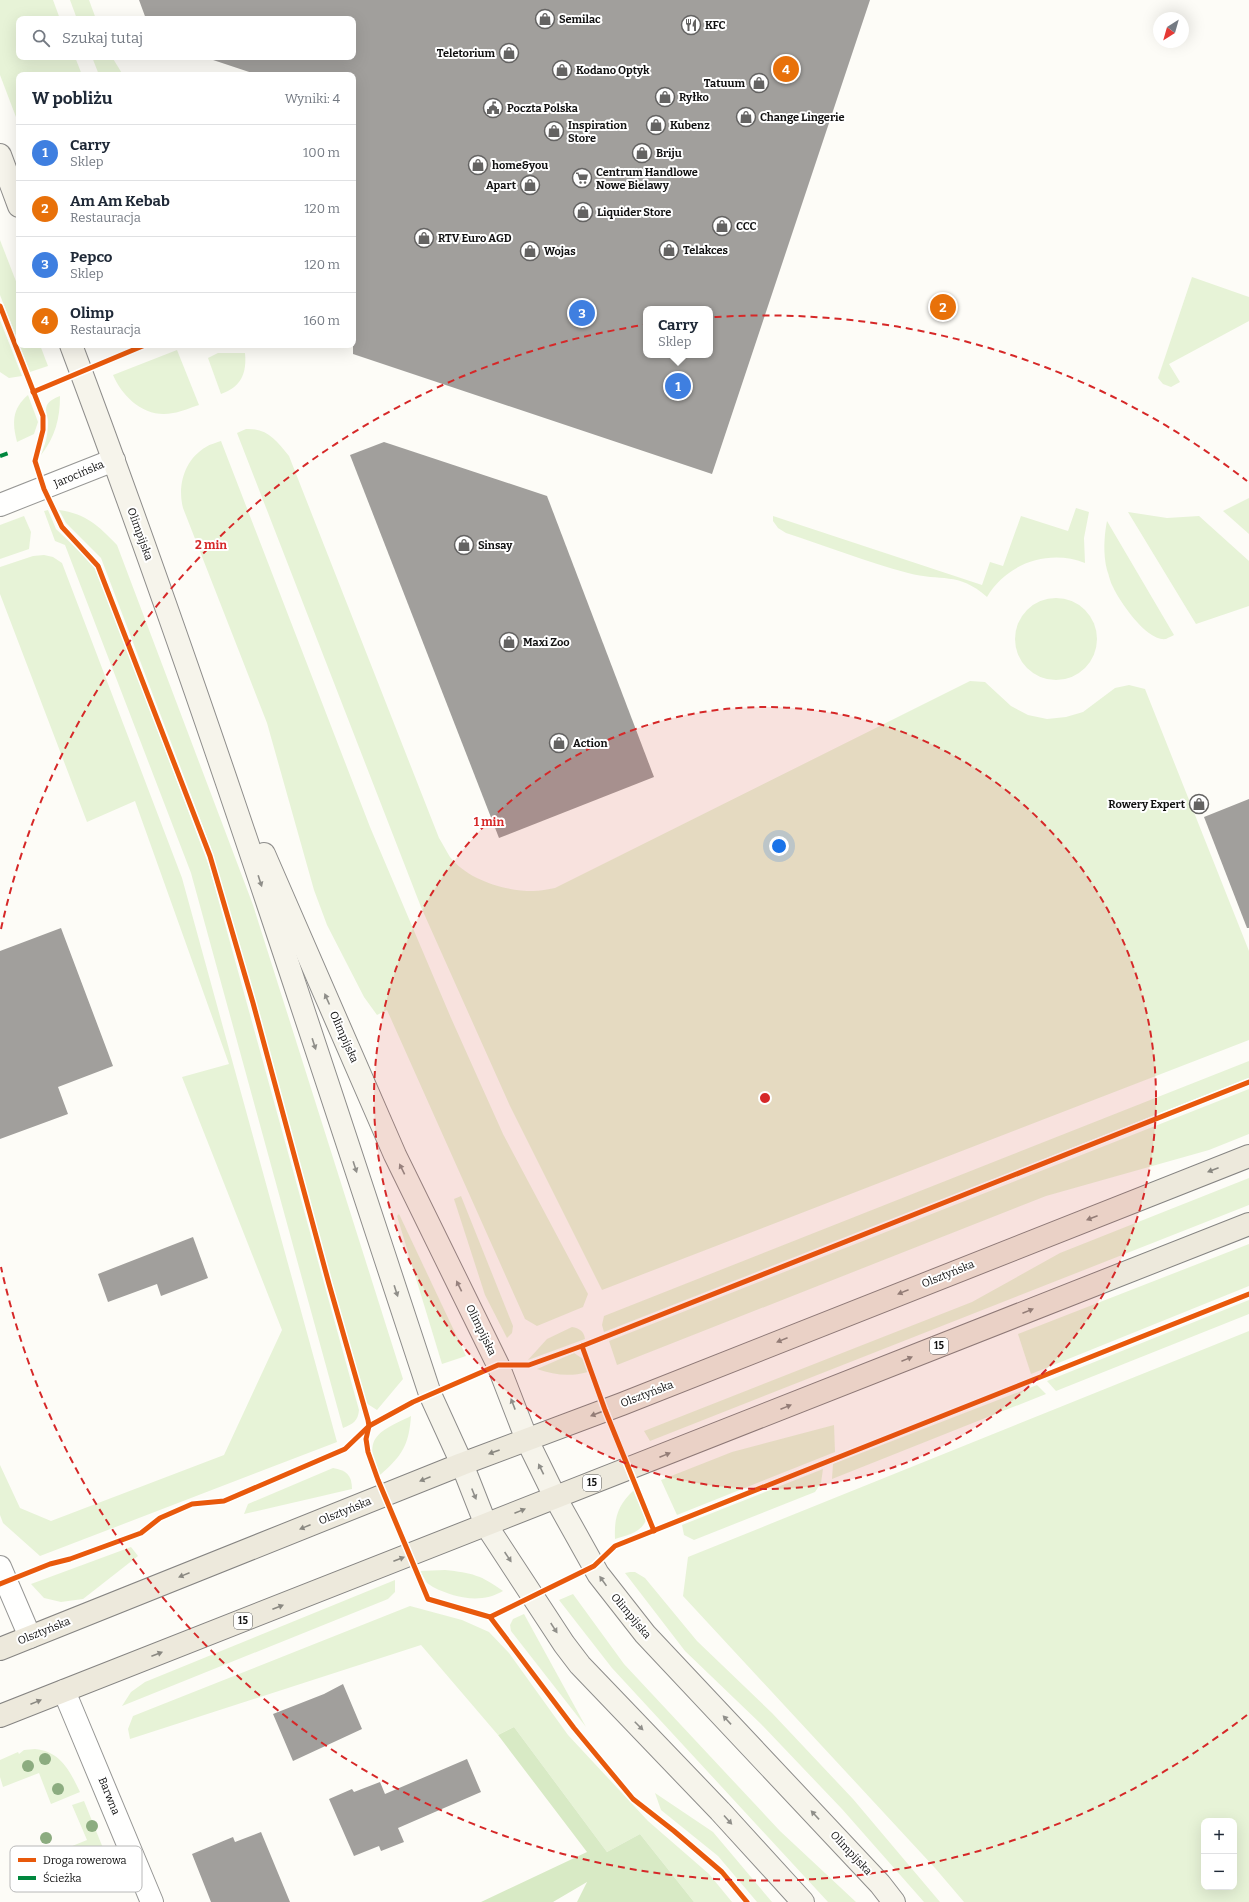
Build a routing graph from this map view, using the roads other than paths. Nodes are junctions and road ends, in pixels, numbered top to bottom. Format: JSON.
{"nodes":[{"id":1,"x":0,"y":155,"type":"edge"},
{"id":2,"x":16,"y":198,"type":"edge"},
{"id":3,"x":72,"y":348,"type":"edge"},
{"id":4,"x":114,"y":460,"type":"junction"},
{"id":5,"x":0,"y":505,"type":"edge"},
{"id":6,"x":208,"y":724,"type":"junction"},
{"id":7,"x":1249,"y":1156,"type":"edge"},
{"id":8,"x":1249,"y":1224,"type":"edge"},
{"id":9,"x":527,"y":1440,"type":"junction"},
{"id":10,"x":462,"y":1464,"type":"junction"},
{"id":11,"x":555,"y":1497,"type":"junction"},
{"id":12,"x":486,"y":1525,"type":"junction"},
{"id":13,"x":0,"y":1567,"type":"edge"},
{"id":14,"x":30,"y":1637,"type":"junction"},
{"id":15,"x":0,"y":1649,"type":"edge"},
{"id":16,"x":64,"y":1691,"type":"junction"},
{"id":17,"x":0,"y":1716,"type":"edge"},
{"id":18,"x":129,"y":1846,"type":"edge"},
{"id":19,"x":142,"y":1878,"type":"edge"},
{"id":20,"x":152,"y":1902,"type":"edge"},
{"id":21,"x":803,"y":1902,"type":"edge"},
{"id":22,"x":894,"y":1902,"type":"edge"}],
"edges":[{"from":1,"to":2,"type":"main road"},
{"from":3,"to":4,"type":"main road","name":"Olimpijska"},
{"from":4,"to":5,"type":"street","name":"Jarocińska"},
{"from":4,"to":6,"type":"main road","name":"Olimpijska"},
{"from":9,"to":6,"type":"main road","name":"Olimpijska","one_way":true},
{"from":6,"to":10,"type":"main road","name":"Olimpijska","one_way":true},
{"from":7,"to":9,"type":"main road","name":"Olsztyńska","one_way":true},
{"from":11,"to":8,"type":"main road","number":"15","one_way":true},
{"from":9,"to":10,"type":"main road","name":"Olsztyńska","one_way":true},
{"from":11,"to":9,"type":"main road","name":"Olimpijska","one_way":true},
{"from":10,"to":12,"type":"main road","name":"Olimpijska","one_way":true},
{"from":10,"to":14,"type":"main road","name":"Olsztyńska","one_way":true},
{"from":12,"to":11,"type":"main road","number":"15","one_way":true},
{"from":22,"to":11,"type":"main road","name":"Olimpijska","one_way":true},
{"from":16,"to":12,"type":"main road","number":"15","one_way":true},
{"from":12,"to":21,"type":"main road","name":"Olimpijska","one_way":true},
{"from":13,"to":14,"type":"street"},
{"from":14,"to":15,"type":"main road","name":"Olsztyńska"},
{"from":17,"to":16,"type":"main road","number":"15","one_way":true},
{"from":16,"to":18,"type":"street","name":"Barwna"},
{"from":19,"to":20,"type":"street","name":"Barwna"}]}
